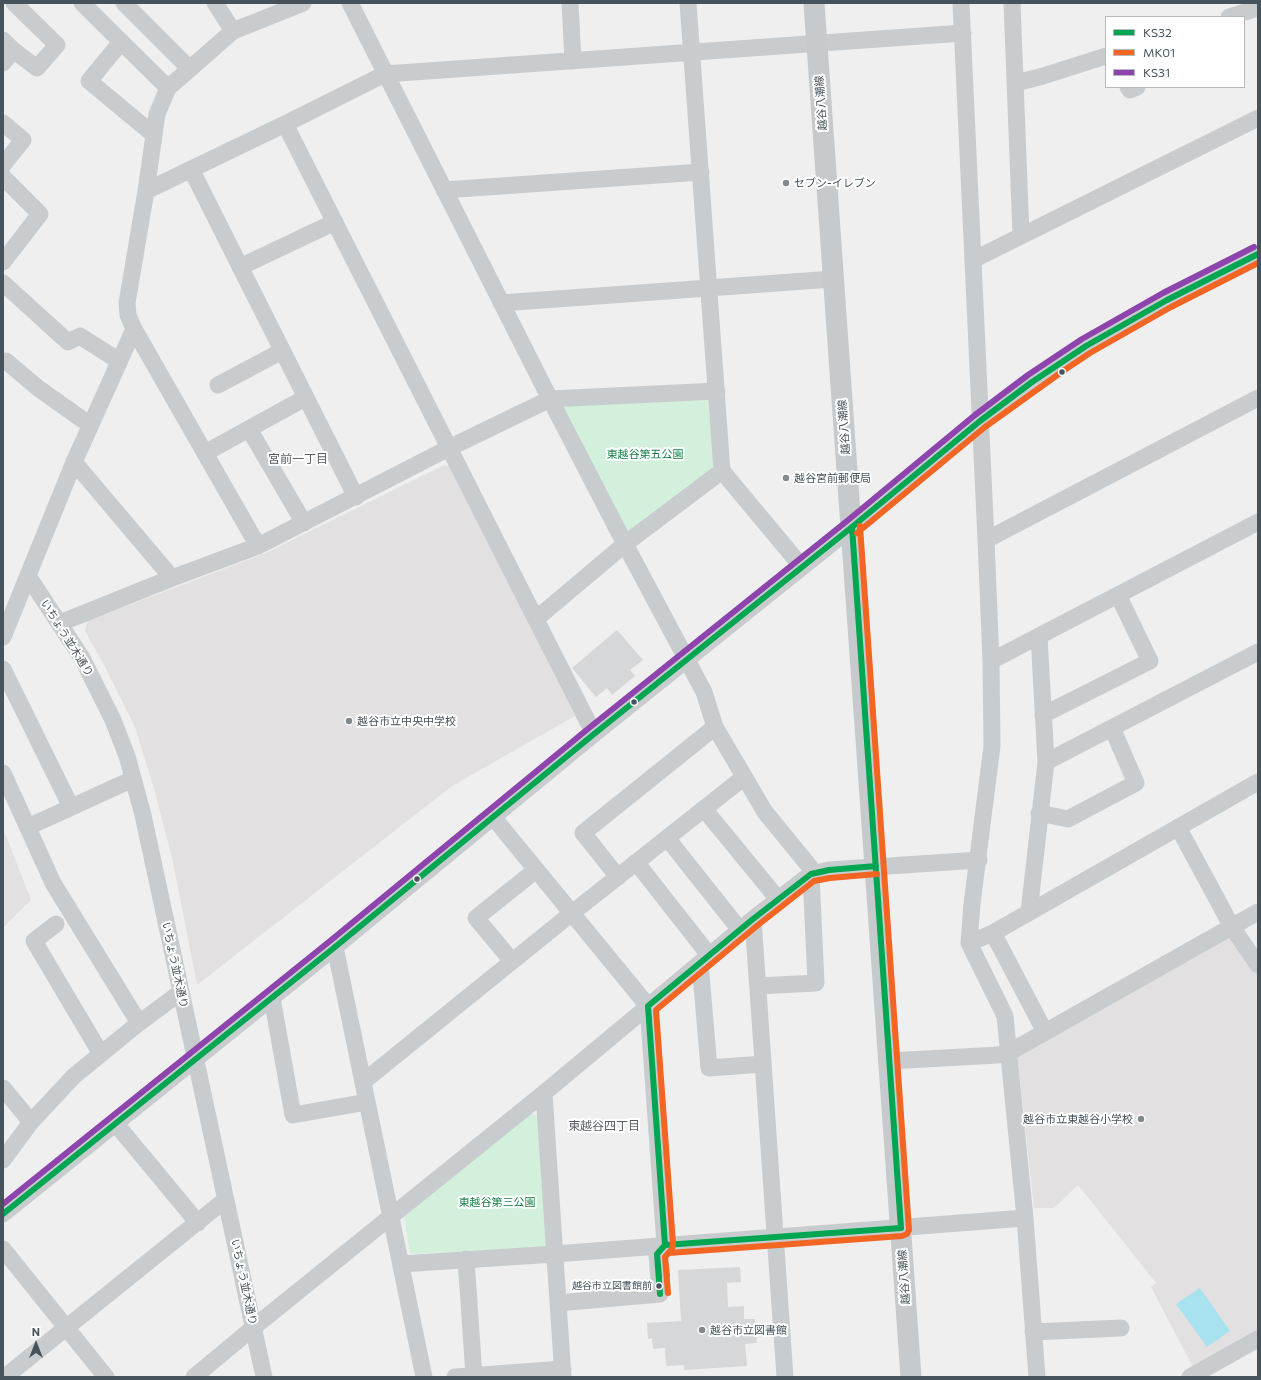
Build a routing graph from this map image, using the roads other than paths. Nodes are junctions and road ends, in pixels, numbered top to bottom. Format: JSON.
{"nodes":[{"id":1,"x":14,"y":3,"type":"edge"},
{"id":2,"x":82,"y":3,"type":"edge"},
{"id":3,"x":124,"y":3,"type":"edge"},
{"id":4,"x":215,"y":3,"type":"edge"},
{"id":5,"x":303,"y":3,"type":"edge"},
{"id":6,"x":350,"y":3,"type":"edge"},
{"id":7,"x":570,"y":3,"type":"edge"},
{"id":8,"x":688,"y":3,"type":"edge"},
{"id":9,"x":814,"y":3,"type":"edge"},
{"id":10,"x":961,"y":3,"type":"edge"},
{"id":11,"x":1012,"y":3,"type":"edge"},
{"id":12,"x":1258,"y":8,"type":"edge"},
{"id":13,"x":1232,"y":16,"type":"edge"},
{"id":14,"x":233,"y":31,"type":"junction"},
{"id":15,"x":963,"y":33,"type":"junction"},
{"id":16,"x":121,"y":42,"type":"junction"},
{"id":17,"x":817,"y":43,"type":"junction"},
{"id":18,"x":6,"y":51,"type":"edge"},
{"id":19,"x":692,"y":52,"type":"junction"},
{"id":20,"x":1105,"y":56,"type":"edge"},
{"id":21,"x":574,"y":60,"type":"junction"},
{"id":22,"x":190,"y":69,"type":"junction"},
{"id":23,"x":385,"y":74,"type":"junction"},
{"id":24,"x":1016,"y":83,"type":"junction"},
{"id":25,"x":168,"y":88,"type":"junction"},
{"id":26,"x":1258,"y":118,"type":"edge"},
{"id":27,"x":3,"y":123,"type":"edge"},
{"id":28,"x":285,"y":124,"type":"junction"},
{"id":29,"x":154,"y":135,"type":"junction"},
{"id":30,"x":3,"y":165,"type":"edge"},
{"id":31,"x":191,"y":169,"type":"junction"},
{"id":32,"x":701,"y":172,"type":"junction"},
{"id":33,"x":3,"y":177,"type":"edge"},
{"id":34,"x":146,"y":190,"type":"junction"},
{"id":35,"x":444,"y":190,"type":"junction"},
{"id":36,"x":335,"y":222,"type":"junction"},
{"id":37,"x":1021,"y":236,"type":"junction"},
{"id":38,"x":1258,"y":254,"type":"edge"},
{"id":39,"x":973,"y":260,"type":"junction"},
{"id":40,"x":3,"y":261,"type":"edge"},
{"id":41,"x":240,"y":267,"type":"junction"},
{"id":42,"x":833,"y":280,"type":"junction"},
{"id":43,"x":4,"y":287,"type":"edge"},
{"id":44,"x":709,"y":288,"type":"junction"},
{"id":45,"x":501,"y":303,"type":"junction"},
{"id":46,"x":134,"y":329,"type":"junction"},
{"id":47,"x":282,"y":351,"type":"junction"},
{"id":48,"x":6,"y":361,"type":"dead end"},
{"id":49,"x":119,"y":361,"type":"junction"},
{"id":50,"x":218,"y":385,"type":"dead end"},
{"id":51,"x":717,"y":391,"type":"junction"},
{"id":52,"x":305,"y":398,"type":"junction"},
{"id":53,"x":1258,"y":398,"type":"edge"},
{"id":54,"x":550,"y":399,"type":"junction"},
{"id":55,"x":980,"y":421,"type":"junction"},
{"id":56,"x":90,"y":425,"type":"junction"},
{"id":57,"x":249,"y":429,"type":"junction"},
{"id":58,"x":449,"y":448,"type":"junction"},
{"id":59,"x":205,"y":453,"type":"junction"},
{"id":60,"x":74,"y":462,"type":"junction"},
{"id":61,"x":722,"y":471,"type":"junction"},
{"id":62,"x":356,"y":497,"type":"junction"},
{"id":63,"x":1258,"y":522,"type":"edge"},
{"id":64,"x":304,"y":523,"type":"junction"},
{"id":65,"x":852,"y":527,"type":"junction"},
{"id":66,"x":986,"y":540,"type":"junction"},
{"id":67,"x":625,"y":544,"type":"junction"},
{"id":68,"x":258,"y":546,"type":"junction"},
{"id":69,"x":802,"y":567,"type":"junction"},
{"id":70,"x":28,"y":576,"type":"junction"},
{"id":71,"x":172,"y":578,"type":"junction"},
{"id":72,"x":1118,"y":595,"type":"junction"},
{"id":73,"x":536,"y":619,"type":"junction"},
{"id":74,"x":60,"y":623,"type":"junction"},
{"id":75,"x":1039,"y":636,"type":"junction"},
{"id":76,"x":3,"y":637,"type":"edge"},
{"id":77,"x":1258,"y":652,"type":"edge"},
{"id":78,"x":687,"y":660,"type":"junction"},
{"id":79,"x":991,"y":661,"type":"junction"},
{"id":80,"x":3,"y":669,"type":"edge"},
{"id":81,"x":1044,"y":715,"type":"junction"},
{"id":82,"x":715,"y":727,"type":"junction"},
{"id":83,"x":1112,"y":728,"type":"junction"},
{"id":84,"x":594,"y":734,"type":"junction"},
{"id":85,"x":1046,"y":762,"type":"junction"},
{"id":86,"x":3,"y":773,"type":"edge"},
{"id":87,"x":743,"y":778,"type":"junction"},
{"id":88,"x":133,"y":780,"type":"junction"},
{"id":89,"x":1258,"y":782,"type":"edge"},
{"id":90,"x":71,"y":807,"type":"junction"},
{"id":91,"x":704,"y":808,"type":"junction"},
{"id":92,"x":1039,"y":813,"type":"junction"},
{"id":93,"x":493,"y":817,"type":"junction"},
{"id":94,"x":28,"y":827,"type":"junction"},
{"id":95,"x":1178,"y":827,"type":"junction"},
{"id":96,"x":667,"y":838,"type":"junction"},
{"id":97,"x":979,"y":860,"type":"junction"},
{"id":98,"x":636,"y":862,"type":"junction"},
{"id":99,"x":876,"y":866,"type":"junction"},
{"id":100,"x":536,"y":870,"type":"junction"},
{"id":101,"x":811,"y":874,"type":"junction"},
{"id":102,"x":618,"y":876,"type":"junction"},
{"id":103,"x":778,"y":899,"type":"junction"},
{"id":104,"x":1029,"y":912,"type":"junction"},
{"id":105,"x":1258,"y":912,"type":"edge"},
{"id":106,"x":572,"y":913,"type":"junction"},
{"id":107,"x":56,"y":924,"type":"dead end"},
{"id":108,"x":746,"y":924,"type":"junction"},
{"id":109,"x":1232,"y":927,"type":"junction"},
{"id":110,"x":993,"y":933,"type":"junction"},
{"id":111,"x":969,"y":943,"type":"junction"},
{"id":112,"x":335,"y":947,"type":"junction"},
{"id":113,"x":704,"y":959,"type":"junction"},
{"id":114,"x":512,"y":961,"type":"junction"},
{"id":115,"x":1258,"y":965,"type":"edge"},
{"id":116,"x":758,"y":986,"type":"junction"},
{"id":117,"x":181,"y":992,"type":"junction"},
{"id":118,"x":272,"y":998,"type":"junction"},
{"id":119,"x":648,"y":1006,"type":"junction"},
{"id":120,"x":139,"y":1023,"type":"junction"},
{"id":121,"x":1045,"y":1032,"type":"junction"},
{"id":122,"x":1008,"y":1053,"type":"junction"},
{"id":123,"x":101,"y":1054,"type":"junction"},
{"id":124,"x":195,"y":1059,"type":"junction"},
{"id":125,"x":889,"y":1061,"type":"junction"},
{"id":126,"x":763,"y":1064,"type":"junction"},
{"id":127,"x":363,"y":1082,"type":"junction"},
{"id":128,"x":3,"y":1088,"type":"edge"},
{"id":129,"x":544,"y":1093,"type":"junction"},
{"id":130,"x":367,"y":1102,"type":"junction"},
{"id":131,"x":31,"y":1122,"type":"junction"},
{"id":132,"x":116,"y":1124,"type":"junction"},
{"id":133,"x":3,"y":1160,"type":"edge"},
{"id":134,"x":225,"y":1200,"type":"junction"},
{"id":135,"x":3,"y":1214,"type":"edge"},
{"id":136,"x":391,"y":1216,"type":"junction"},
{"id":137,"x":1025,"y":1218,"type":"junction"},
{"id":138,"x":198,"y":1223,"type":"junction"},
{"id":139,"x":901,"y":1228,"type":"junction"},
{"id":140,"x":775,"y":1237,"type":"junction"},
{"id":141,"x":665,"y":1245,"type":"junction"},
{"id":142,"x":3,"y":1249,"type":"edge"},
{"id":143,"x":555,"y":1254,"type":"junction"},
{"id":144,"x":466,"y":1259,"type":"junction"},
{"id":145,"x":401,"y":1264,"type":"junction"},
{"id":146,"x":558,"y":1303,"type":"junction"},
{"id":147,"x":254,"y":1327,"type":"junction"},
{"id":148,"x":67,"y":1328,"type":"junction"},
{"id":149,"x":1121,"y":1328,"type":"dead end"},
{"id":150,"x":1033,"y":1332,"type":"junction"},
{"id":151,"x":1258,"y":1339,"type":"edge"},
{"id":152,"x":563,"y":1373,"type":"edge"},
{"id":153,"x":1199,"y":1375,"type":"edge"},
{"id":154,"x":474,"y":1376,"type":"junction"},
{"id":155,"x":7,"y":1377,"type":"edge"},
{"id":156,"x":106,"y":1377,"type":"edge"},
{"id":157,"x":194,"y":1377,"type":"edge"},
{"id":158,"x":264,"y":1377,"type":"edge"},
{"id":159,"x":424,"y":1377,"type":"edge"},
{"id":160,"x":455,"y":1377,"type":"edge"},
{"id":161,"x":785,"y":1377,"type":"edge"},
{"id":162,"x":911,"y":1377,"type":"edge"},
{"id":163,"x":1037,"y":1377,"type":"edge"}],
"edges":[{"from":1,"to":18,"type":"street"},
{"from":2,"to":16,"type":"street"},
{"from":3,"to":22,"type":"street"},
{"from":4,"to":14,"type":"street"},
{"from":5,"to":14,"type":"street"},
{"from":6,"to":23,"type":"street"},
{"from":7,"to":21,"type":"street"},
{"from":8,"to":19,"type":"street"},
{"from":9,"to":17,"type":"main road","name":"越谷八潮線"},
{"from":10,"to":15,"type":"street"},
{"from":11,"to":24,"type":"street"},
{"from":12,"to":13,"type":"street"},
{"from":14,"to":22,"type":"street"},
{"from":15,"to":17,"type":"street"},
{"from":15,"to":39,"type":"street"},
{"from":16,"to":25,"type":"street"},
{"from":16,"to":29,"type":"street"},
{"from":17,"to":19,"type":"street"},
{"from":17,"to":42,"type":"main road","name":"越谷八潮線"},
{"from":19,"to":21,"type":"street"},
{"from":19,"to":32,"type":"street"},
{"from":20,"to":24,"type":"street"},
{"from":21,"to":23,"type":"street"},
{"from":22,"to":25,"type":"street"},
{"from":23,"to":28,"type":"street"},
{"from":23,"to":35,"type":"street"},
{"from":24,"to":37,"type":"street"},
{"from":25,"to":29,"type":"street"},
{"from":26,"to":37,"type":"street"},
{"from":27,"to":30,"type":"street"},
{"from":28,"to":31,"type":"street"},
{"from":28,"to":36,"type":"street"},
{"from":29,"to":34,"type":"street"},
{"from":31,"to":34,"type":"street"},
{"from":31,"to":41,"type":"street"},
{"from":32,"to":35,"type":"street"},
{"from":32,"to":44,"type":"street"},
{"from":33,"to":40,"type":"street"},
{"from":34,"to":46,"type":"street"},
{"from":35,"to":45,"type":"street"},
{"from":36,"to":41,"type":"street"},
{"from":36,"to":58,"type":"street"},
{"from":37,"to":39,"type":"street"},
{"from":38,"to":55,"type":"street"},
{"from":39,"to":55,"type":"street"},
{"from":41,"to":47,"type":"street"},
{"from":42,"to":44,"type":"street"},
{"from":42,"to":65,"type":"main road","name":"越谷八潮線"},
{"from":43,"to":49,"type":"street"},
{"from":44,"to":45,"type":"street"},
{"from":44,"to":51,"type":"street"},
{"from":45,"to":54,"type":"street"},
{"from":46,"to":49,"type":"street"},
{"from":46,"to":59,"type":"street"},
{"from":47,"to":50,"type":"street"},
{"from":47,"to":52,"type":"street"},
{"from":48,"to":56,"type":"street"},
{"from":49,"to":56,"type":"street"},
{"from":51,"to":54,"type":"street"},
{"from":51,"to":61,"type":"street"},
{"from":52,"to":57,"type":"street"},
{"from":52,"to":62,"type":"street"},
{"from":53,"to":66,"type":"street"},
{"from":54,"to":58,"type":"street"},
{"from":54,"to":67,"type":"street"},
{"from":55,"to":65,"type":"street"},
{"from":55,"to":66,"type":"street"},
{"from":56,"to":60,"type":"street"},
{"from":57,"to":59,"type":"street"},
{"from":57,"to":64,"type":"street"},
{"from":58,"to":62,"type":"street"},
{"from":58,"to":73,"type":"street"},
{"from":59,"to":68,"type":"street"},
{"from":60,"to":70,"type":"street"},
{"from":60,"to":71,"type":"street"},
{"from":61,"to":67,"type":"street"},
{"from":61,"to":69,"type":"street"},
{"from":62,"to":64,"type":"street"},
{"from":63,"to":72,"type":"street"},
{"from":64,"to":68,"type":"street"},
{"from":65,"to":69,"type":"street"},
{"from":65,"to":99,"type":"main road","name":"越谷八潮線"},
{"from":66,"to":79,"type":"street"},
{"from":67,"to":73,"type":"street"},
{"from":67,"to":78,"type":"street"},
{"from":68,"to":71,"type":"street"},
{"from":69,"to":78,"type":"street"},
{"from":70,"to":74,"type":"street","name":"いちょう並木通り"},
{"from":70,"to":76,"type":"street"},
{"from":71,"to":74,"type":"street"},
{"from":72,"to":75,"type":"street"},
{"from":72,"to":81,"type":"street"},
{"from":73,"to":84,"type":"street"},
{"from":74,"to":88,"type":"street","name":"いちょう並木通り"},
{"from":75,"to":79,"type":"street"},
{"from":75,"to":81,"type":"street"},
{"from":77,"to":83,"type":"street"},
{"from":78,"to":82,"type":"street"},
{"from":78,"to":84,"type":"street"},
{"from":79,"to":97,"type":"street"},
{"from":80,"to":90,"type":"street"},
{"from":81,"to":85,"type":"street"},
{"from":82,"to":87,"type":"street"},
{"from":82,"to":102,"type":"street"},
{"from":83,"to":85,"type":"street"},
{"from":83,"to":92,"type":"street"},
{"from":84,"to":93,"type":"street"},
{"from":85,"to":92,"type":"street"},
{"from":86,"to":94,"type":"street"},
{"from":87,"to":91,"type":"street"},
{"from":87,"to":101,"type":"street"},
{"from":88,"to":90,"type":"street"},
{"from":88,"to":117,"type":"street","name":"いちょう並木通り"},
{"from":89,"to":95,"type":"street"},
{"from":90,"to":94,"type":"street"},
{"from":91,"to":96,"type":"street"},
{"from":91,"to":103,"type":"street"},
{"from":92,"to":104,"type":"street"},
{"from":93,"to":100,"type":"street"},
{"from":93,"to":112,"type":"street"},
{"from":94,"to":120,"type":"street"},
{"from":95,"to":104,"type":"street"},
{"from":95,"to":109,"type":"street"},
{"from":96,"to":98,"type":"street"},
{"from":96,"to":108,"type":"street"},
{"from":97,"to":99,"type":"street"},
{"from":97,"to":111,"type":"street"},
{"from":98,"to":102,"type":"street"},
{"from":98,"to":113,"type":"street"},
{"from":99,"to":101,"type":"street"},
{"from":99,"to":125,"type":"main road","name":"越谷八潮線"},
{"from":100,"to":106,"type":"street"},
{"from":100,"to":114,"type":"street"},
{"from":101,"to":103,"type":"street"},
{"from":101,"to":116,"type":"street"},
{"from":102,"to":106,"type":"street"},
{"from":103,"to":108,"type":"street"},
{"from":104,"to":110,"type":"street"},
{"from":105,"to":109,"type":"street"},
{"from":106,"to":114,"type":"street"},
{"from":106,"to":119,"type":"street"},
{"from":107,"to":123,"type":"street"},
{"from":108,"to":113,"type":"street"},
{"from":108,"to":116,"type":"street"},
{"from":109,"to":115,"type":"street"},
{"from":109,"to":121,"type":"street"},
{"from":110,"to":111,"type":"street"},
{"from":110,"to":121,"type":"street"},
{"from":111,"to":122,"type":"street"},
{"from":112,"to":118,"type":"street"},
{"from":112,"to":127,"type":"street"},
{"from":113,"to":119,"type":"street"},
{"from":113,"to":126,"type":"street"},
{"from":114,"to":127,"type":"street"},
{"from":116,"to":126,"type":"street"},
{"from":117,"to":120,"type":"street"},
{"from":117,"to":124,"type":"street","name":"いちょう並木通り"},
{"from":118,"to":124,"type":"street"},
{"from":118,"to":130,"type":"street"},
{"from":119,"to":129,"type":"street"},
{"from":119,"to":141,"type":"street"},
{"from":120,"to":123,"type":"street"},
{"from":121,"to":122,"type":"street"},
{"from":122,"to":125,"type":"street"},
{"from":122,"to":137,"type":"street"},
{"from":123,"to":131,"type":"street"},
{"from":124,"to":132,"type":"street"},
{"from":124,"to":134,"type":"street","name":"いちょう並木通り"},
{"from":125,"to":139,"type":"main road","name":"越谷八潮線"},
{"from":126,"to":140,"type":"street"},
{"from":127,"to":130,"type":"street"},
{"from":128,"to":131,"type":"street"},
{"from":129,"to":136,"type":"street"},
{"from":129,"to":143,"type":"street"},
{"from":130,"to":136,"type":"street"},
{"from":131,"to":133,"type":"street"},
{"from":132,"to":135,"type":"street"},
{"from":132,"to":138,"type":"street"},
{"from":134,"to":138,"type":"street"},
{"from":134,"to":147,"type":"street","name":"いちょう並木通り"},
{"from":136,"to":145,"type":"street"},
{"from":136,"to":147,"type":"street"},
{"from":137,"to":139,"type":"street"},
{"from":137,"to":150,"type":"street"},
{"from":138,"to":148,"type":"street"},
{"from":139,"to":140,"type":"street"},
{"from":139,"to":162,"type":"main road","name":"越谷八潮線"},
{"from":140,"to":141,"type":"street"},
{"from":140,"to":161,"type":"street"},
{"from":141,"to":143,"type":"street"},
{"from":141,"to":146,"type":"street"},
{"from":142,"to":148,"type":"street"},
{"from":143,"to":144,"type":"street"},
{"from":143,"to":146,"type":"street"},
{"from":144,"to":145,"type":"street"},
{"from":144,"to":154,"type":"street"},
{"from":145,"to":159,"type":"street"},
{"from":146,"to":152,"type":"street"},
{"from":147,"to":157,"type":"street"},
{"from":147,"to":158,"type":"street","name":"いちょう並木通り"},
{"from":148,"to":155,"type":"street"},
{"from":148,"to":156,"type":"street"},
{"from":149,"to":150,"type":"street"},
{"from":150,"to":163,"type":"street"},
{"from":151,"to":153,"type":"street"},
{"from":152,"to":154,"type":"street"},
{"from":154,"to":160,"type":"street"}]}
